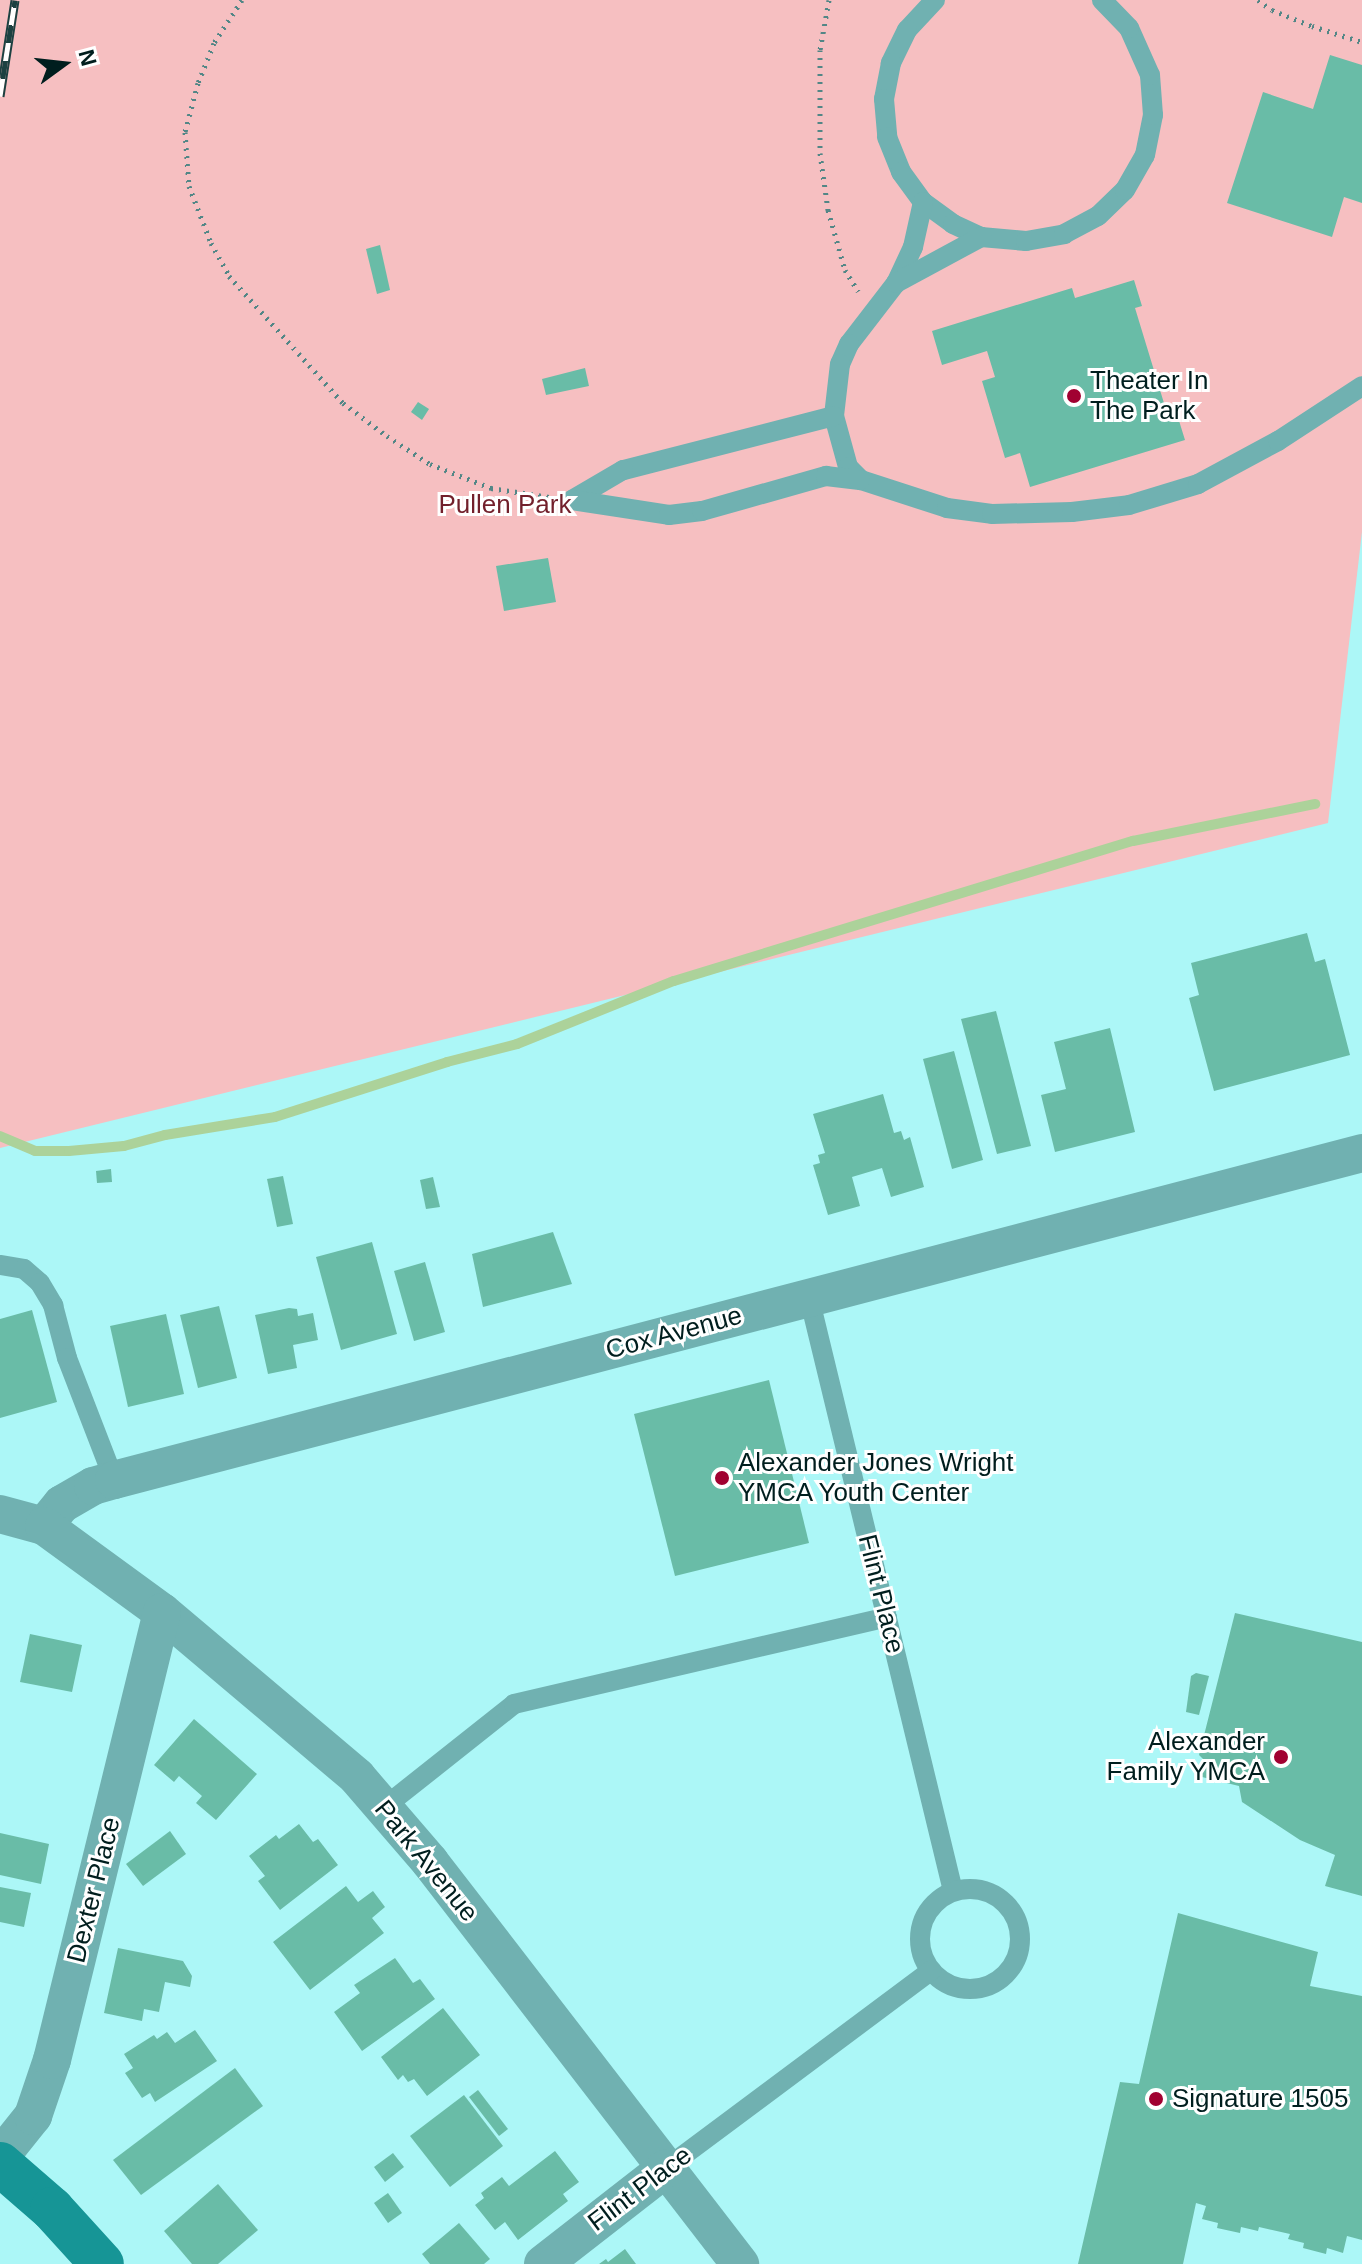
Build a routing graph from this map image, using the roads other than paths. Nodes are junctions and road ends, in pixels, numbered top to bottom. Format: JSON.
{"nodes":[{"id":1,"x":1102,"y":0,"type":"edge"},
{"id":2,"x":933,"y":1,"type":"edge"},
{"id":3,"x":923,"y":202,"type":"junction"},
{"id":4,"x":981,"y":237,"type":"junction"},
{"id":5,"x":896,"y":283,"type":"junction"},
{"id":6,"x":1362,"y":386,"type":"edge"},
{"id":7,"x":834,"y":416,"type":"junction"},
{"id":8,"x":861,"y":480,"type":"junction"},
{"id":9,"x":1362,"y":1153,"type":"edge"},
{"id":10,"x":0,"y":1265,"type":"edge"},
{"id":11,"x":809,"y":1297,"type":"junction"},
{"id":12,"x":114,"y":1480,"type":"junction"},
{"id":13,"x":0,"y":1514,"type":"edge"},
{"id":14,"x":44,"y":1526,"type":"junction"},
{"id":15,"x":162,"y":1612,"type":"junction"},
{"id":16,"x":887,"y":1617,"type":"junction"},
{"id":17,"x":383,"y":1808,"type":"junction"},
{"id":18,"x":953,"y":1891,"type":"junction"},
{"id":19,"x":931,"y":1971,"type":"junction"},
{"id":20,"x":0,"y":2157,"type":"edge"},
{"id":21,"x":0,"y":2164,"type":"edge"},
{"id":22,"x":665,"y":2169,"type":"junction"},
{"id":23,"x":102,"y":2264,"type":"edge"},
{"id":24,"x":543,"y":2264,"type":"edge"},
{"id":25,"x":740,"y":2264,"type":"edge"}],
"edges":[{"from":1,"to":4,"type":"lane"},
{"from":2,"to":3,"type":"lane"},
{"from":3,"to":4,"type":"lane"},
{"from":3,"to":5,"type":"lane"},
{"from":4,"to":5,"type":"lane"},
{"from":5,"to":7,"type":"lane"},
{"from":6,"to":8,"type":"lane"},
{"from":7,"to":8,"type":"lane"},
{"from":7,"to":8,"type":"lane"},
{"from":9,"to":11,"type":"street","name":"Cox Avenue"},
{"from":10,"to":12,"type":"lane"},
{"from":11,"to":12,"type":"street","name":"Cox Avenue"},
{"from":11,"to":16,"type":"lane","name":"Flint Place"},
{"from":12,"to":14,"type":"street","name":"Cox Avenue"},
{"from":13,"to":14,"type":"street"},
{"from":14,"to":15,"type":"street","name":"Park Avenue"},
{"from":15,"to":17,"type":"street","name":"Park Avenue"},
{"from":15,"to":20,"type":"street","name":"Dexter Place"},
{"from":16,"to":17,"type":"lane"},
{"from":16,"to":18,"type":"lane","name":"Flint Place"},
{"from":17,"to":22,"type":"street","name":"Park Avenue"},
{"from":18,"to":19,"type":"lane"},
{"from":18,"to":19,"type":"lane"},
{"from":19,"to":22,"type":"lane","name":"Flint Place"},
{"from":21,"to":23,"type":"street"},
{"from":22,"to":24,"type":"street","name":"Flint Place"},
{"from":22,"to":25,"type":"street","name":"Park Avenue"}]}
